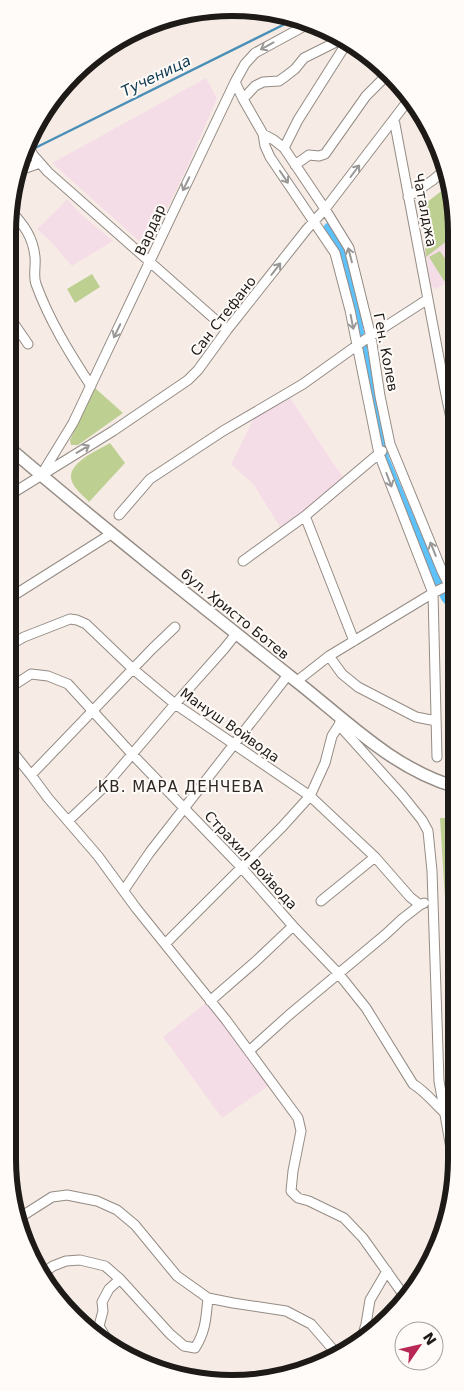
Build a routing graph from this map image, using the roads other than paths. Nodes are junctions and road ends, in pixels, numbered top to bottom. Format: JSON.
{"nodes":[{"id":1,"x":302,"y":28,"type":"edge"},
{"id":2,"x":335,"y":42,"type":"edge"},
{"id":3,"x":344,"y":48,"type":"edge"},
{"id":4,"x":384,"y":78,"type":"edge"},
{"id":5,"x":235,"y":82,"type":"junction"},
{"id":6,"x":243,"y":99,"type":"junction"},
{"id":7,"x":405,"y":104,"type":"edge"},
{"id":8,"x":394,"y":119,"type":"junction"},
{"id":9,"x":263,"y":134,"type":"junction"},
{"id":10,"x":284,"y":148,"type":"junction"},
{"id":11,"x":32,"y":152,"type":"edge"},
{"id":12,"x":40,"y":163,"type":"junction"},
{"id":13,"x":295,"y":165,"type":"junction"},
{"id":14,"x":27,"y":168,"type":"edge"},
{"id":15,"x":440,"y":175,"type":"edge"},
{"id":16,"x":408,"y":197,"type":"junction"},
{"id":17,"x":325,"y":209,"type":"junction"},
{"id":18,"x":17,"y":218,"type":"edge"},
{"id":19,"x":315,"y":221,"type":"junction"},
{"id":20,"x":151,"y":262,"type":"junction"},
{"id":21,"x":428,"y":299,"type":"junction"},
{"id":22,"x":16,"y":327,"type":"edge"},
{"id":23,"x":227,"y":330,"type":"junction"},
{"id":24,"x":363,"y":342,"type":"junction"},
{"id":25,"x":28,"y":344,"type":"dead end"},
{"id":26,"x":92,"y":386,"type":"junction"},
{"id":27,"x":448,"y":387,"type":"edge"},
{"id":28,"x":446,"y":395,"type":"junction"},
{"id":29,"x":448,"y":404,"type":"edge"},
{"id":30,"x":385,"y":449,"type":"junction"},
{"id":31,"x":16,"y":454,"type":"edge"},
{"id":32,"x":41,"y":474,"type":"junction"},
{"id":33,"x":16,"y":491,"type":"edge"},
{"id":34,"x":119,"y":515,"type":"dead end"},
{"id":35,"x":305,"y":516,"type":"junction"},
{"id":36,"x":111,"y":534,"type":"junction"},
{"id":37,"x":243,"y":561,"type":"dead end"},
{"id":38,"x":444,"y":587,"type":"edge"},
{"id":39,"x":16,"y":594,"type":"edge"},
{"id":40,"x":175,"y":627,"type":"dead end"},
{"id":41,"x":236,"y":634,"type":"junction"},
{"id":42,"x":354,"y":641,"type":"junction"},
{"id":43,"x":16,"y":642,"type":"edge"},
{"id":44,"x":329,"y":656,"type":"junction"},
{"id":45,"x":133,"y":669,"type":"junction"},
{"id":46,"x":292,"y":678,"type":"junction"},
{"id":47,"x":16,"y":684,"type":"edge"},
{"id":48,"x":175,"y":704,"type":"junction"},
{"id":49,"x":92,"y":711,"type":"junction"},
{"id":50,"x":340,"y":721,"type":"junction"},
{"id":51,"x":436,"y":721,"type":"junction"},
{"id":52,"x":234,"y":745,"type":"junction"},
{"id":53,"x":132,"y":754,"type":"junction"},
{"id":54,"x":16,"y":756,"type":"edge"},
{"id":55,"x":437,"y":757,"type":"dead end"},
{"id":56,"x":31,"y":774,"type":"junction"},
{"id":57,"x":448,"y":784,"type":"edge"},
{"id":58,"x":310,"y":796,"type":"junction"},
{"id":59,"x":183,"y":809,"type":"junction"},
{"id":60,"x":68,"y":821,"type":"junction"},
{"id":61,"x":375,"y":857,"type":"junction"},
{"id":62,"x":241,"y":867,"type":"junction"},
{"id":63,"x":124,"y":890,"type":"junction"},
{"id":64,"x":432,"y":898,"type":"junction"},
{"id":65,"x":321,"y":901,"type":"dead end"},
{"id":66,"x":420,"y":905,"type":"junction"},
{"id":67,"x":293,"y":926,"type":"junction"},
{"id":68,"x":165,"y":944,"type":"junction"},
{"id":69,"x":338,"y":973,"type":"junction"},
{"id":70,"x":210,"y":1001,"type":"junction"},
{"id":71,"x":249,"y":1051,"type":"junction"},
{"id":72,"x":445,"y":1113,"type":"junction"},
{"id":73,"x":448,"y":1130,"type":"edge"},
{"id":74,"x":24,"y":1215,"type":"edge"},
{"id":75,"x":47,"y":1270,"type":"edge"},
{"id":76,"x":387,"y":1271,"type":"junction"},
{"id":77,"x":120,"y":1279,"type":"junction"},
{"id":78,"x":401,"y":1292,"type":"edge"},
{"id":79,"x":208,"y":1298,"type":"junction"},
{"id":80,"x":370,"y":1324,"type":"edge"},
{"id":81,"x":97,"y":1327,"type":"edge"},
{"id":82,"x":333,"y":1350,"type":"edge"}],
"edges":[{"from":1,"to":5,"type":"street","name":"Вардар","one_way":true},
{"from":2,"to":6,"type":"street"},
{"from":3,"to":10,"type":"street"},
{"from":4,"to":13,"type":"street"},
{"from":5,"to":6,"type":"street","name":"Ген. Колев"},
{"from":5,"to":20,"type":"street","name":"Вардар","one_way":true},
{"from":6,"to":9,"type":"street","name":"Ген. Колев"},
{"from":7,"to":8,"type":"street","name":"Сан Стефано"},
{"from":8,"to":16,"type":"street","name":"Чаталджа"},
{"from":17,"to":8,"type":"street","name":"Сан Стефано","one_way":true},
{"from":9,"to":10,"type":"street","name":"Ген. Колев"},
{"from":9,"to":19,"type":"street","name":"Ген. Колев","one_way":true},
{"from":10,"to":13,"type":"street","name":"Ген. Колев"},
{"from":11,"to":12,"type":"street"},
{"from":12,"to":14,"type":"street"},
{"from":12,"to":20,"type":"street"},
{"from":13,"to":17,"type":"street","name":"Ген. Колев"},
{"from":15,"to":16,"type":"street"},
{"from":16,"to":21,"type":"street","name":"Чаталджа"},
{"from":17,"to":19,"type":"street","name":"Сан Стефано"},
{"from":24,"to":17,"type":"street","name":"Ген. Колев","one_way":true},
{"from":18,"to":26,"type":"street"},
{"from":23,"to":19,"type":"street","name":"Сан Стефано","one_way":true},
{"from":19,"to":24,"type":"street","name":"Ген. Колев","one_way":true},
{"from":20,"to":23,"type":"street"},
{"from":20,"to":26,"type":"street","name":"Вардар","one_way":true},
{"from":21,"to":24,"type":"street"},
{"from":21,"to":28,"type":"street","name":"Чаталджа"},
{"from":22,"to":25,"type":"street"},
{"from":32,"to":23,"type":"street","name":"Сан Стефано","one_way":true},
{"from":24,"to":30,"type":"street","name":"Ген. Колев"},
{"from":24,"to":30,"type":"street","name":"Ген. Колев"},
{"from":24,"to":34,"type":"street"},
{"from":26,"to":32,"type":"street","name":"Вардар"},
{"from":27,"to":28,"type":"street"},
{"from":28,"to":29,"type":"street","name":"Чаталджа"},
{"from":30,"to":35,"type":"street"},
{"from":30,"to":38,"type":"street","name":"Ген. Колев","one_way":true},
{"from":38,"to":30,"type":"street","name":"Ген. Колев","one_way":true},
{"from":31,"to":32,"type":"main road","name":"бул. Христо Ботев"},
{"from":32,"to":33,"type":"street","name":"Сан Стефано"},
{"from":32,"to":36,"type":"main road","name":"бул. Христо Ботев"},
{"from":35,"to":37,"type":"street"},
{"from":35,"to":42,"type":"street"},
{"from":36,"to":39,"type":"street"},
{"from":36,"to":41,"type":"main road","name":"бул. Христо Ботев"},
{"from":38,"to":42,"type":"street"},
{"from":38,"to":51,"type":"street"},
{"from":40,"to":45,"type":"street"},
{"from":41,"to":46,"type":"main road","name":"бул. Христо Ботев"},
{"from":41,"to":48,"type":"street"},
{"from":42,"to":44,"type":"street"},
{"from":43,"to":45,"type":"street","name":"Мануш Войвода"},
{"from":44,"to":46,"type":"street"},
{"from":44,"to":51,"type":"street"},
{"from":45,"to":48,"type":"street","name":"Мануш Войвода"},
{"from":45,"to":49,"type":"street"},
{"from":46,"to":50,"type":"main road","name":"бул. Христо Ботев"},
{"from":46,"to":52,"type":"street"},
{"from":47,"to":49,"type":"street","name":"Страхил Войвода"},
{"from":48,"to":52,"type":"street","name":"Мануш Войвода"},
{"from":48,"to":53,"type":"street"},
{"from":49,"to":53,"type":"street","name":"Страхил Войвода"},
{"from":49,"to":56,"type":"street"},
{"from":50,"to":57,"type":"main road","name":"бул. Христо Ботев"},
{"from":50,"to":58,"type":"street"},
{"from":50,"to":64,"type":"street"},
{"from":51,"to":55,"type":"street"},
{"from":52,"to":58,"type":"street","name":"Мануш Войвода"},
{"from":52,"to":59,"type":"street"},
{"from":53,"to":59,"type":"street","name":"Страхил Войвода"},
{"from":53,"to":60,"type":"street"},
{"from":54,"to":56,"type":"street"},
{"from":56,"to":60,"type":"street"},
{"from":58,"to":61,"type":"street","name":"Мануш Войвода"},
{"from":58,"to":62,"type":"street"},
{"from":59,"to":62,"type":"street","name":"Страхил Войвода"},
{"from":59,"to":63,"type":"street"},
{"from":60,"to":63,"type":"street"},
{"from":61,"to":65,"type":"street"},
{"from":61,"to":66,"type":"street","name":"Мануш Войвода"},
{"from":62,"to":67,"type":"street","name":"Страхил Войвода"},
{"from":62,"to":68,"type":"street"},
{"from":63,"to":68,"type":"street"},
{"from":64,"to":66,"type":"street"},
{"from":64,"to":72,"type":"street"},
{"from":66,"to":69,"type":"street"},
{"from":67,"to":69,"type":"street","name":"Страхил Войвода"},
{"from":67,"to":70,"type":"street"},
{"from":68,"to":70,"type":"street"},
{"from":69,"to":71,"type":"street"},
{"from":69,"to":72,"type":"street","name":"Страхил Войвода"},
{"from":70,"to":71,"type":"street"},
{"from":71,"to":76,"type":"street"},
{"from":72,"to":73,"type":"street"},
{"from":74,"to":79,"type":"street"},
{"from":75,"to":77,"type":"street"},
{"from":76,"to":78,"type":"street"},
{"from":76,"to":80,"type":"street"},
{"from":77,"to":79,"type":"street"},
{"from":77,"to":81,"type":"street"},
{"from":79,"to":82,"type":"street"}]}
